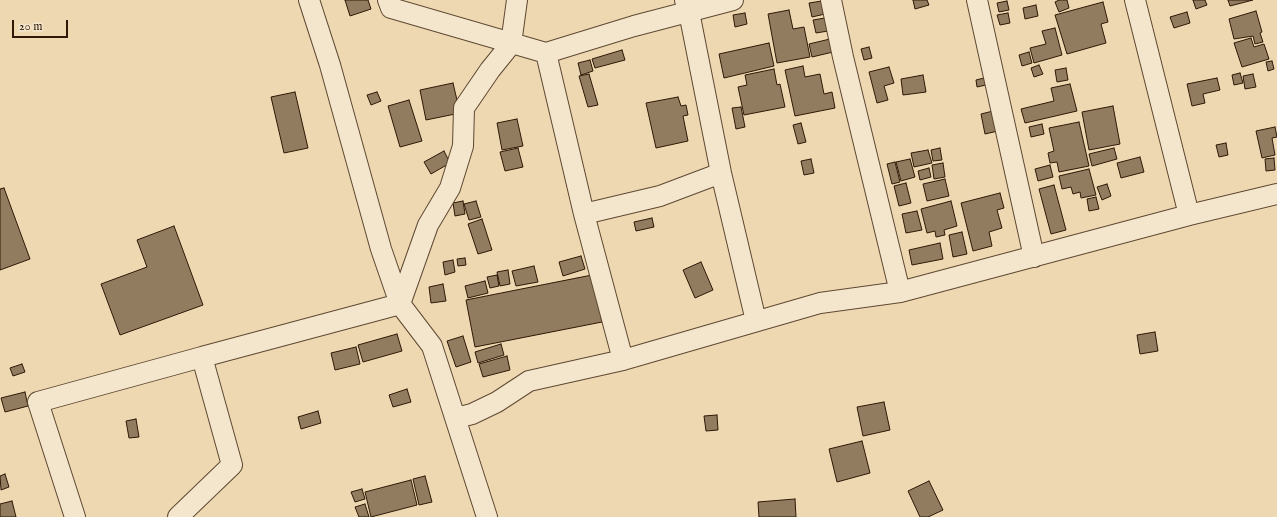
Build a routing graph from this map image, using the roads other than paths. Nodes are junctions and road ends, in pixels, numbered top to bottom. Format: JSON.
{"nodes":[{"id":1,"x":310,"y":0,"type":"edge"},
{"id":2,"x":388,"y":0,"type":"edge"},
{"id":3,"x":516,"y":0,"type":"edge"},
{"id":4,"x":733,"y":0,"type":"edge"},
{"id":5,"x":831,"y":0,"type":"edge"},
{"id":6,"x":977,"y":0,"type":"edge"},
{"id":7,"x":1135,"y":0,"type":"edge"},
{"id":8,"x":687,"y":6,"type":"edge"},
{"id":9,"x":511,"y":44,"type":"junction"},
{"id":10,"x":546,"y":54,"type":"junction"},
{"id":11,"x":721,"y":173,"type":"junction"},
{"id":12,"x":1277,"y":194,"type":"edge"},
{"id":13,"x":584,"y":214,"type":"junction"},
{"id":14,"x":1189,"y":215,"type":"junction"},
{"id":15,"x":1034,"y":257,"type":"junction"},
{"id":16,"x":900,"y":292,"type":"junction"},
{"id":17,"x":400,"y":304,"type":"junction"},
{"id":18,"x":756,"y":322,"type":"junction"},
{"id":19,"x":202,"y":357,"type":"junction"},
{"id":20,"x":623,"y":360,"type":"junction"},
{"id":21,"x":456,"y":418,"type":"junction"},
{"id":22,"x":75,"y":517,"type":"edge"},
{"id":23,"x":178,"y":517,"type":"edge"},
{"id":24,"x":487,"y":517,"type":"edge"}],
"edges":[{"from":1,"to":17,"type":"street"},
{"from":2,"to":9,"type":"street"},
{"from":3,"to":9,"type":"street"},
{"from":4,"to":8,"type":"street"},
{"from":5,"to":16,"type":"street"},
{"from":6,"to":15,"type":"street"},
{"from":7,"to":14,"type":"street"},
{"from":8,"to":10,"type":"street"},
{"from":8,"to":11,"type":"street"},
{"from":9,"to":10,"type":"street"},
{"from":9,"to":17,"type":"street"},
{"from":10,"to":13,"type":"street"},
{"from":11,"to":13,"type":"street"},
{"from":11,"to":18,"type":"street"},
{"from":12,"to":14,"type":"street"},
{"from":13,"to":20,"type":"street"},
{"from":14,"to":15,"type":"street"},
{"from":15,"to":16,"type":"street"},
{"from":16,"to":18,"type":"street"},
{"from":17,"to":19,"type":"street"},
{"from":17,"to":21,"type":"street"},
{"from":18,"to":20,"type":"street"},
{"from":19,"to":22,"type":"street"},
{"from":19,"to":23,"type":"street"},
{"from":20,"to":21,"type":"street"},
{"from":21,"to":24,"type":"street"}]}
